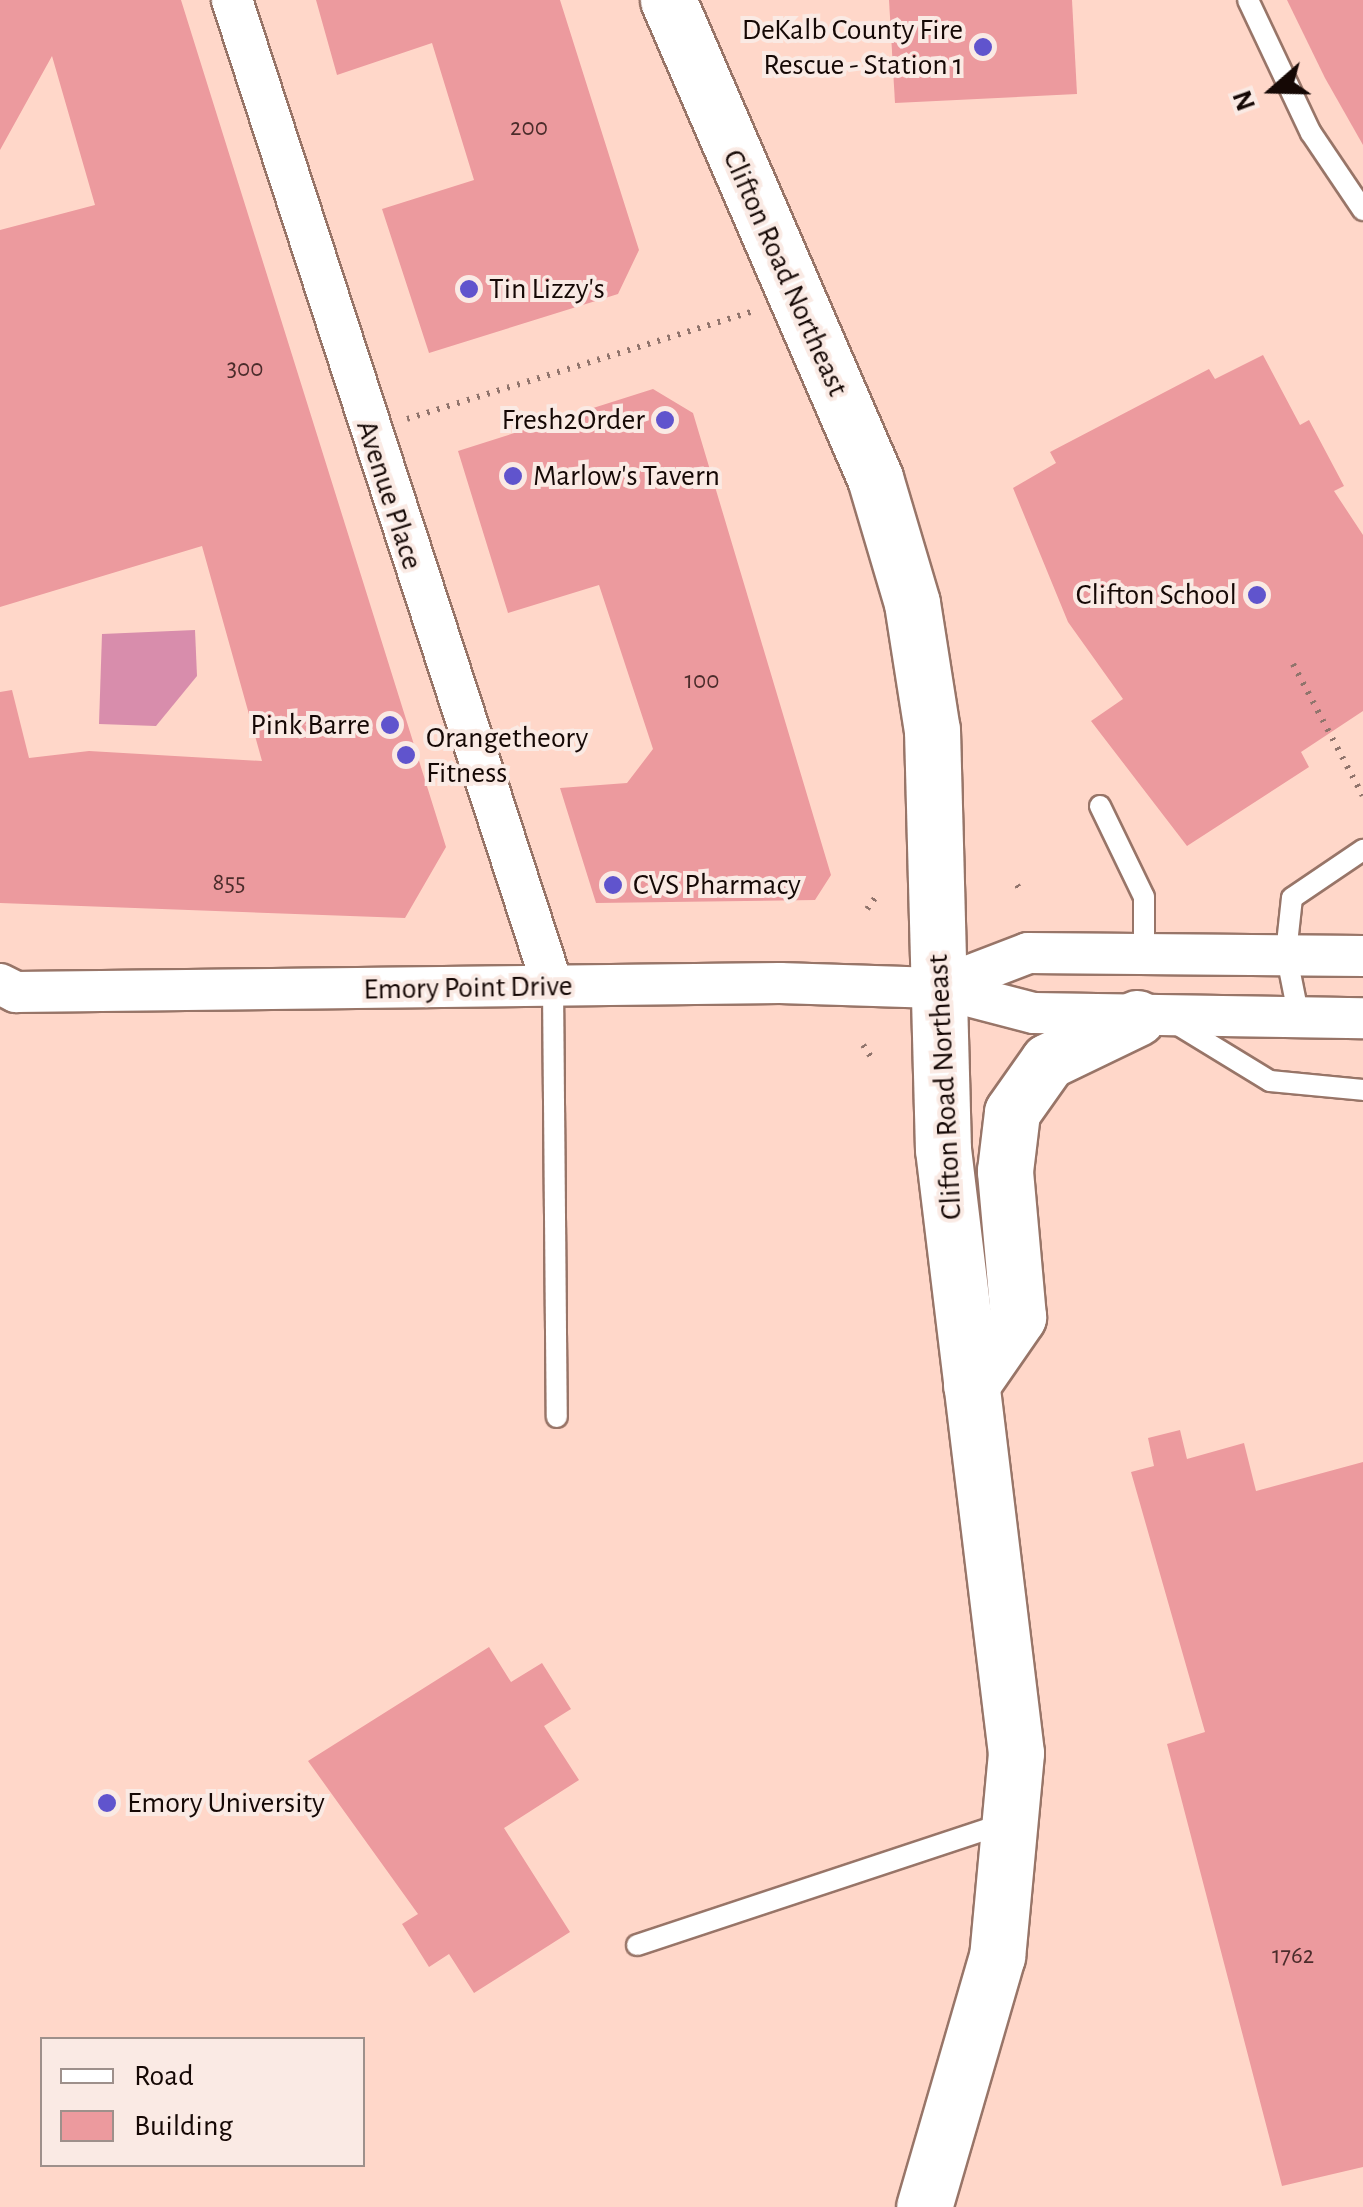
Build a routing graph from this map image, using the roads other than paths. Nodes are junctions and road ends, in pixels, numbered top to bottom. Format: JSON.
{"nodes":[{"id":1,"x":232,"y":0,"type":"edge"},
{"id":2,"x":668,"y":0,"type":"edge"},
{"id":3,"x":1248,"y":0,"type":"edge"},
{"id":4,"x":1363,"y":210,"type":"edge"},
{"id":5,"x":1100,"y":806,"type":"dead end"},
{"id":6,"x":1363,"y":850,"type":"edge"},
{"id":7,"x":1144,"y":952,"type":"junction"},
{"id":8,"x":1286,"y":953,"type":"junction"},
{"id":9,"x":1363,"y":956,"type":"edge"},
{"id":10,"x":0,"y":984,"type":"edge"},
{"id":11,"x":553,"y":988,"type":"junction"},
{"id":12,"x":938,"y":988,"type":"junction"},
{"id":13,"x":1153,"y":1018,"type":"junction"},
{"id":14,"x":1298,"y":1018,"type":"junction"},
{"id":15,"x":1363,"y":1018,"type":"edge"},
{"id":16,"x":1363,"y":1090,"type":"edge"},
{"id":17,"x":971,"y":1386,"type":"junction"},
{"id":18,"x":557,"y":1418,"type":"dead end"},
{"id":19,"x":1014,"y":1820,"type":"junction"},
{"id":20,"x":637,"y":1945,"type":"dead end"},
{"id":21,"x":924,"y":2207,"type":"edge"}],
"edges":[{"from":1,"to":11,"type":"street","name":"Avenue Place"},
{"from":2,"to":12,"type":"main road","name":"Clifton Road Northeast"},
{"from":3,"to":4,"type":"lane"},
{"from":5,"to":7,"type":"lane"},
{"from":6,"to":8,"type":"lane"},
{"from":7,"to":8,"type":"street"},
{"from":7,"to":12,"type":"street"},
{"from":8,"to":9,"type":"street"},
{"from":8,"to":14,"type":"lane"},
{"from":10,"to":11,"type":"street","name":"Emory Point Drive"},
{"from":11,"to":12,"type":"street","name":"Emory Point Drive"},
{"from":11,"to":18,"type":"lane"},
{"from":12,"to":13,"type":"street"},
{"from":12,"to":17,"type":"main road","name":"Clifton Road Northeast"},
{"from":13,"to":14,"type":"street"},
{"from":13,"to":16,"type":"lane"},
{"from":13,"to":17,"type":"main road"},
{"from":14,"to":15,"type":"street"},
{"from":17,"to":19,"type":"main road","name":"Clifton Road Northeast"},
{"from":19,"to":20,"type":"lane"},
{"from":19,"to":21,"type":"main road","name":"Clifton Road Northeast"}]}
